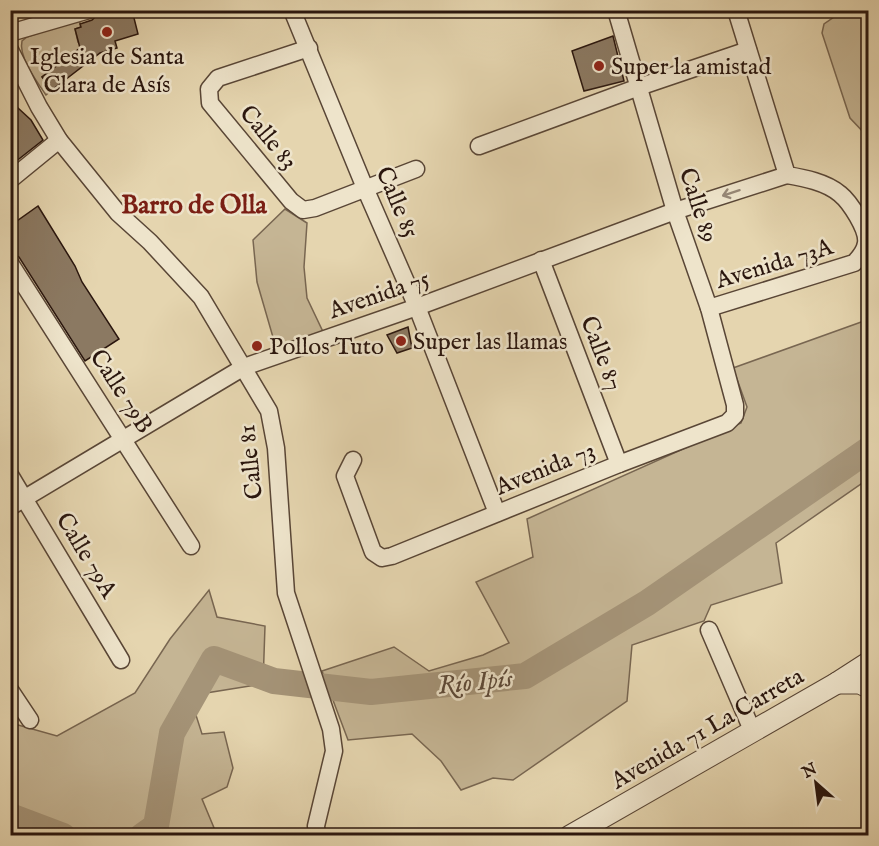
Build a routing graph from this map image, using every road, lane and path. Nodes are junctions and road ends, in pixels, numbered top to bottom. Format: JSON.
{"nodes":[{"id":1,"x":89,"y":10,"type":"edge"},
{"id":2,"x":292,"y":10,"type":"edge"},
{"id":3,"x":616,"y":10,"type":"edge"},
{"id":4,"x":736,"y":10,"type":"edge"},
{"id":5,"x":10,"y":33,"type":"edge"},
{"id":6,"x":309,"y":48,"type":"junction"},
{"id":7,"x":10,"y":50,"type":"edge"},
{"id":8,"x":748,"y":50,"type":"junction"},
{"id":9,"x":639,"y":87,"type":"junction"},
{"id":10,"x":59,"y":140,"type":"junction"},
{"id":11,"x":479,"y":146,"type":"dead end"},
{"id":12,"x":416,"y":169,"type":"dead end"},
{"id":13,"x":787,"y":176,"type":"junction"},
{"id":14,"x":10,"y":180,"type":"edge"},
{"id":15,"x":365,"y":188,"type":"junction"},
{"id":16,"x":675,"y":211,"type":"junction"},
{"id":17,"x":541,"y":260,"type":"junction"},
{"id":18,"x":10,"y":263,"type":"edge"},
{"id":19,"x":417,"y":307,"type":"junction"},
{"id":20,"x":708,"y":309,"type":"junction"},
{"id":21,"x":244,"y":367,"type":"junction"},
{"id":22,"x":735,"y":414,"type":"joint"},
{"id":23,"x":124,"y":438,"type":"junction"},
{"id":24,"x":353,"y":460,"type":"dead end"},
{"id":25,"x":619,"y":464,"type":"junction"},
{"id":26,"x":10,"y":475,"type":"edge"},
{"id":27,"x":25,"y":498,"type":"junction"},
{"id":28,"x":10,"y":507,"type":"edge"},
{"id":29,"x":497,"y":513,"type":"junction"},
{"id":30,"x":190,"y":546,"type":"dead end"},
{"id":31,"x":710,"y":630,"type":"dead end"},
{"id":32,"x":121,"y":660,"type":"dead end"},
{"id":33,"x":868,"y":663,"type":"edge"},
{"id":34,"x":837,"y":683,"type":"junction"},
{"id":35,"x":868,"y":687,"type":"edge"},
{"id":36,"x":10,"y":690,"type":"edge"},
{"id":37,"x":30,"y":720,"type":"dead end"},
{"id":38,"x":752,"y":730,"type":"junction"},
{"id":39,"x":317,"y":836,"type":"edge"},
{"id":40,"x":570,"y":836,"type":"edge"}],
"edges":[{"from":1,"to":5,"type":"street"},
{"from":2,"to":6,"type":"street","name":"Calle 85"},
{"from":3,"to":9,"type":"street","name":"Calle 89"},
{"from":4,"to":8,"type":"street"},
{"from":6,"to":15,"type":"street","name":"Calle 85"},
{"from":6,"to":15,"type":"street","name":"Calle 83"},
{"from":7,"to":10,"type":"street","name":"Calle 81"},
{"from":8,"to":9,"type":"street"},
{"from":8,"to":13,"type":"street"},
{"from":9,"to":11,"type":"street"},
{"from":9,"to":16,"type":"street","name":"Calle 89"},
{"from":10,"to":14,"type":"street"},
{"from":10,"to":21,"type":"street","name":"Calle 81"},
{"from":12,"to":15,"type":"street"},
{"from":13,"to":16,"type":"street","name":"Avenida 75","one_way":true},
{"from":13,"to":20,"type":"street","name":"Avenida 73A"},
{"from":15,"to":19,"type":"street","name":"Calle 85"},
{"from":16,"to":17,"type":"street","name":"Avenida 75"},
{"from":16,"to":20,"type":"street","name":"Calle 89"},
{"from":17,"to":19,"type":"street","name":"Avenida 75"},
{"from":17,"to":25,"type":"street","name":"Calle 87"},
{"from":18,"to":23,"type":"street","name":"Calle 79B"},
{"from":19,"to":21,"type":"street","name":"Avenida 75"},
{"from":19,"to":29,"type":"street","name":"Calle 85"},
{"from":20,"to":22,"type":"street","name":"Calle 89"},
{"from":21,"to":23,"type":"street","name":"Avenida 75"},
{"from":21,"to":39,"type":"street","name":"Calle 81"},
{"from":22,"to":25,"type":"street","name":"Avenida 73"},
{"from":23,"to":27,"type":"street","name":"Avenida 75"},
{"from":23,"to":30,"type":"street","name":"Calle 79B"},
{"from":24,"to":29,"type":"street","name":"Avenida 73"},
{"from":25,"to":29,"type":"street","name":"Avenida 73"},
{"from":26,"to":27,"type":"street","name":"Calle 79A"},
{"from":27,"to":28,"type":"street","name":"Avenida 75"},
{"from":27,"to":32,"type":"street","name":"Calle 79A"},
{"from":31,"to":38,"type":"street"},
{"from":33,"to":34,"type":"street","name":"Avenida 71 La Carreta"},
{"from":34,"to":35,"type":"street"},
{"from":34,"to":38,"type":"street","name":"Avenida 71 La Carreta"},
{"from":36,"to":37,"type":"street"},
{"from":38,"to":40,"type":"street","name":"Avenida 71 La Carreta"}]}
